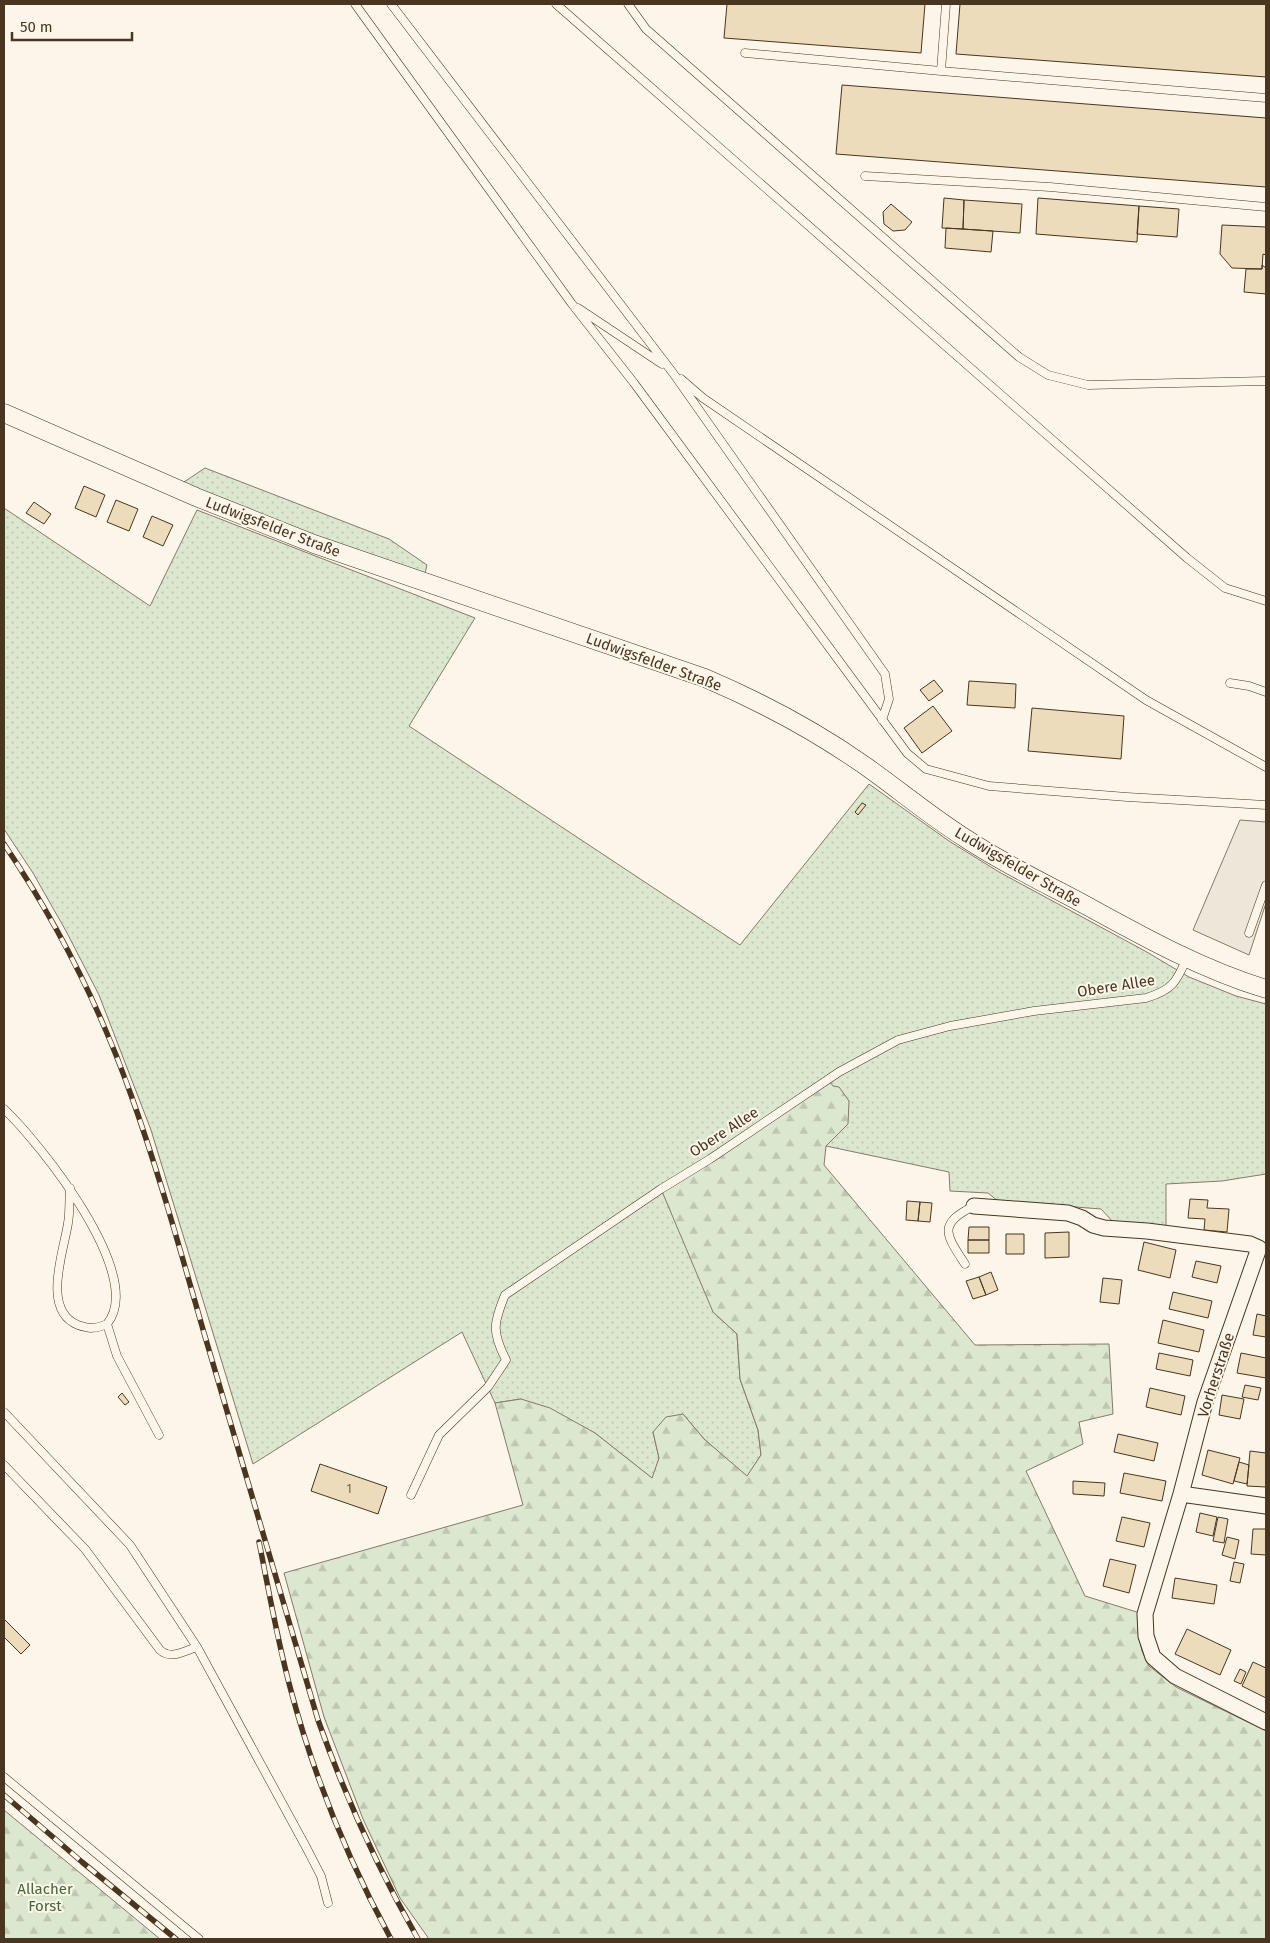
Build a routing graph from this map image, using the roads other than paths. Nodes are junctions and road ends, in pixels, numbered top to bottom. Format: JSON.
{"nodes":[{"id":1,"x":355,"y":4,"type":"edge"},
{"id":2,"x":390,"y":4,"type":"edge"},
{"id":3,"x":556,"y":4,"type":"edge"},
{"id":4,"x":628,"y":4,"type":"edge"},
{"id":5,"x":946,"y":4,"type":"edge"},
{"id":6,"x":745,"y":53,"type":"dead end"},
{"id":7,"x":941,"y":71,"type":"junction"},
{"id":8,"x":1266,"y":98,"type":"edge"},
{"id":9,"x":865,"y":176,"type":"dead end"},
{"id":10,"x":1266,"y":207,"type":"edge"},
{"id":11,"x":572,"y":304,"type":"junction"},
{"id":12,"x":673,"y":372,"type":"junction"},
{"id":13,"x":1266,"y":381,"type":"edge"},
{"id":14,"x":4,"y":413,"type":"edge"},
{"id":15,"x":1266,"y":601,"type":"edge"},
{"id":16,"x":1230,"y":682,"type":"dead end"},
{"id":17,"x":1266,"y":692,"type":"edge"},
{"id":18,"x":882,"y":720,"type":"junction"},
{"id":19,"x":1266,"y":767,"type":"edge"},
{"id":20,"x":1266,"y":805,"type":"edge"},
{"id":21,"x":1266,"y":885,"type":"edge"},
{"id":22,"x":1249,"y":933,"type":"dead end"},
{"id":23,"x":1187,"y":958,"type":"junction"},
{"id":24,"x":1266,"y":989,"type":"edge"},
{"id":25,"x":4,"y":1108,"type":"edge"},
{"id":26,"x":70,"y":1188,"type":"junction"},
{"id":27,"x":974,"y":1206,"type":"joint"},
{"id":28,"x":1263,"y":1247,"type":"edge"},
{"id":29,"x":965,"y":1264,"type":"dead end"},
{"id":30,"x":106,"y":1324,"type":"junction"},
{"id":31,"x":4,"y":1412,"type":"edge"},
{"id":32,"x":159,"y":1435,"type":"dead end"},
{"id":33,"x":4,"y":1465,"type":"edge"},
{"id":34,"x":1181,"y":1494,"type":"junction"},
{"id":35,"x":411,"y":1495,"type":"dead end"},
{"id":36,"x":1266,"y":1506,"type":"edge"},
{"id":37,"x":197,"y":1647,"type":"junction"},
{"id":38,"x":1266,"y":1722,"type":"edge"},
{"id":39,"x":4,"y":1777,"type":"edge"},
{"id":40,"x":328,"y":1903,"type":"dead end"},
{"id":41,"x":199,"y":1939,"type":"edge"}],
"edges":[{"from":1,"to":11,"type":"lane"},
{"from":2,"to":12,"type":"lane"},
{"from":3,"to":15,"type":"lane"},
{"from":4,"to":13,"type":"lane"},
{"from":5,"to":7,"type":"lane"},
{"from":6,"to":7,"type":"lane"},
{"from":7,"to":8,"type":"lane"},
{"from":9,"to":10,"type":"lane"},
{"from":11,"to":12,"type":"lane"},
{"from":11,"to":18,"type":"lane"},
{"from":12,"to":18,"type":"lane"},
{"from":12,"to":19,"type":"lane"},
{"from":14,"to":23,"type":"street","name":"Ludwigsfelder Straße"},
{"from":16,"to":17,"type":"lane"},
{"from":18,"to":20,"type":"lane"},
{"from":21,"to":22,"type":"lane"},
{"from":23,"to":24,"type":"street","name":"Ludwigsfelder Straße"},
{"from":23,"to":35,"type":"lane","name":"Obere Allee"},
{"from":25,"to":26,"type":"lane"},
{"from":26,"to":30,"type":"lane"},
{"from":26,"to":30,"type":"lane"},
{"from":27,"to":28,"type":"street","name":"Vorherstraße"},
{"from":27,"to":29,"type":"lane"},
{"from":28,"to":34,"type":"street","name":"Vorherstraße"},
{"from":30,"to":32,"type":"lane"},
{"from":31,"to":37,"type":"lane"},
{"from":33,"to":37,"type":"lane"},
{"from":34,"to":36,"type":"street"},
{"from":34,"to":38,"type":"street","name":"Vorherstraße"},
{"from":37,"to":40,"type":"lane"},
{"from":39,"to":41,"type":"lane"}]}
